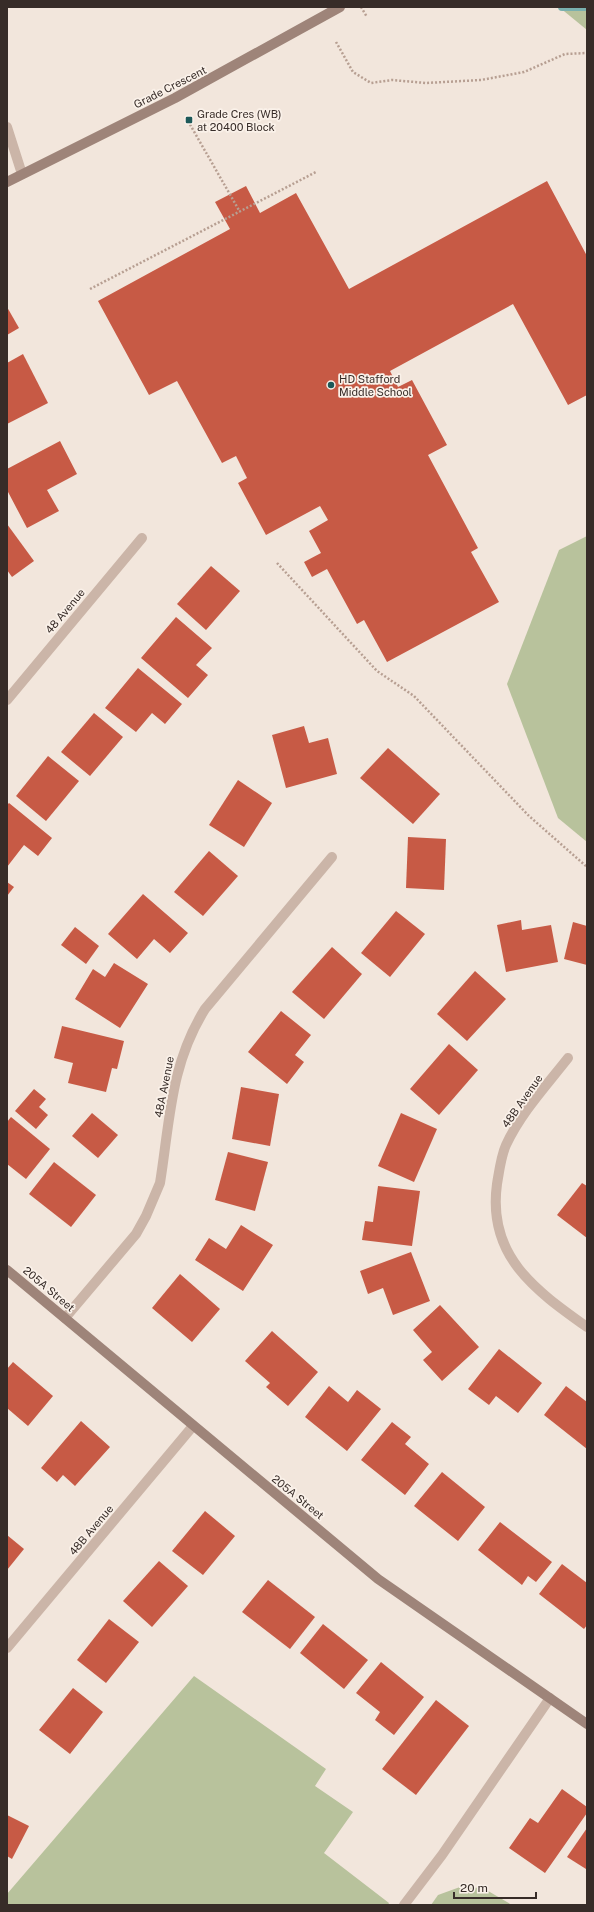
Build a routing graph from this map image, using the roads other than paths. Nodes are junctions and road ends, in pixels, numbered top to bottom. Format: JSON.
{"nodes":[{"id":1,"x":340,"y":7,"type":"edge"},
{"id":2,"x":7,"y":127,"type":"edge"},
{"id":3,"x":22,"y":174,"type":"junction"},
{"id":4,"x":7,"y":182,"type":"edge"},
{"id":5,"x":142,"y":538,"type":"dead end"},
{"id":6,"x":7,"y":700,"type":"edge"},
{"id":7,"x":332,"y":857,"type":"dead end"},
{"id":8,"x":568,"y":1058,"type":"dead end"},
{"id":9,"x":7,"y":1270,"type":"edge"},
{"id":10,"x":65,"y":1318,"type":"junction"},
{"id":11,"x":587,"y":1327,"type":"edge"},
{"id":12,"x":193,"y":1426,"type":"junction"},
{"id":13,"x":7,"y":1648,"type":"edge"},
{"id":14,"x":550,"y":1698,"type":"junction"},
{"id":15,"x":587,"y":1724,"type":"edge"},
{"id":16,"x":404,"y":1905,"type":"edge"}],
"edges":[{"from":1,"to":3,"type":"street","name":"Grade Crescent"},
{"from":2,"to":3,"type":"street"},
{"from":3,"to":4,"type":"street","name":"Grade Crescent"},
{"from":5,"to":6,"type":"street","name":"48 Avenue"},
{"from":7,"to":10,"type":"street","name":"48A Avenue"},
{"from":8,"to":11,"type":"street","name":"48B Avenue"},
{"from":9,"to":10,"type":"street","name":"205A Street"},
{"from":10,"to":12,"type":"street","name":"205A Street"},
{"from":12,"to":13,"type":"street","name":"48B Avenue"},
{"from":12,"to":14,"type":"street","name":"205A Street"},
{"from":14,"to":15,"type":"street","name":"205A Street"},
{"from":14,"to":16,"type":"street"}]}
